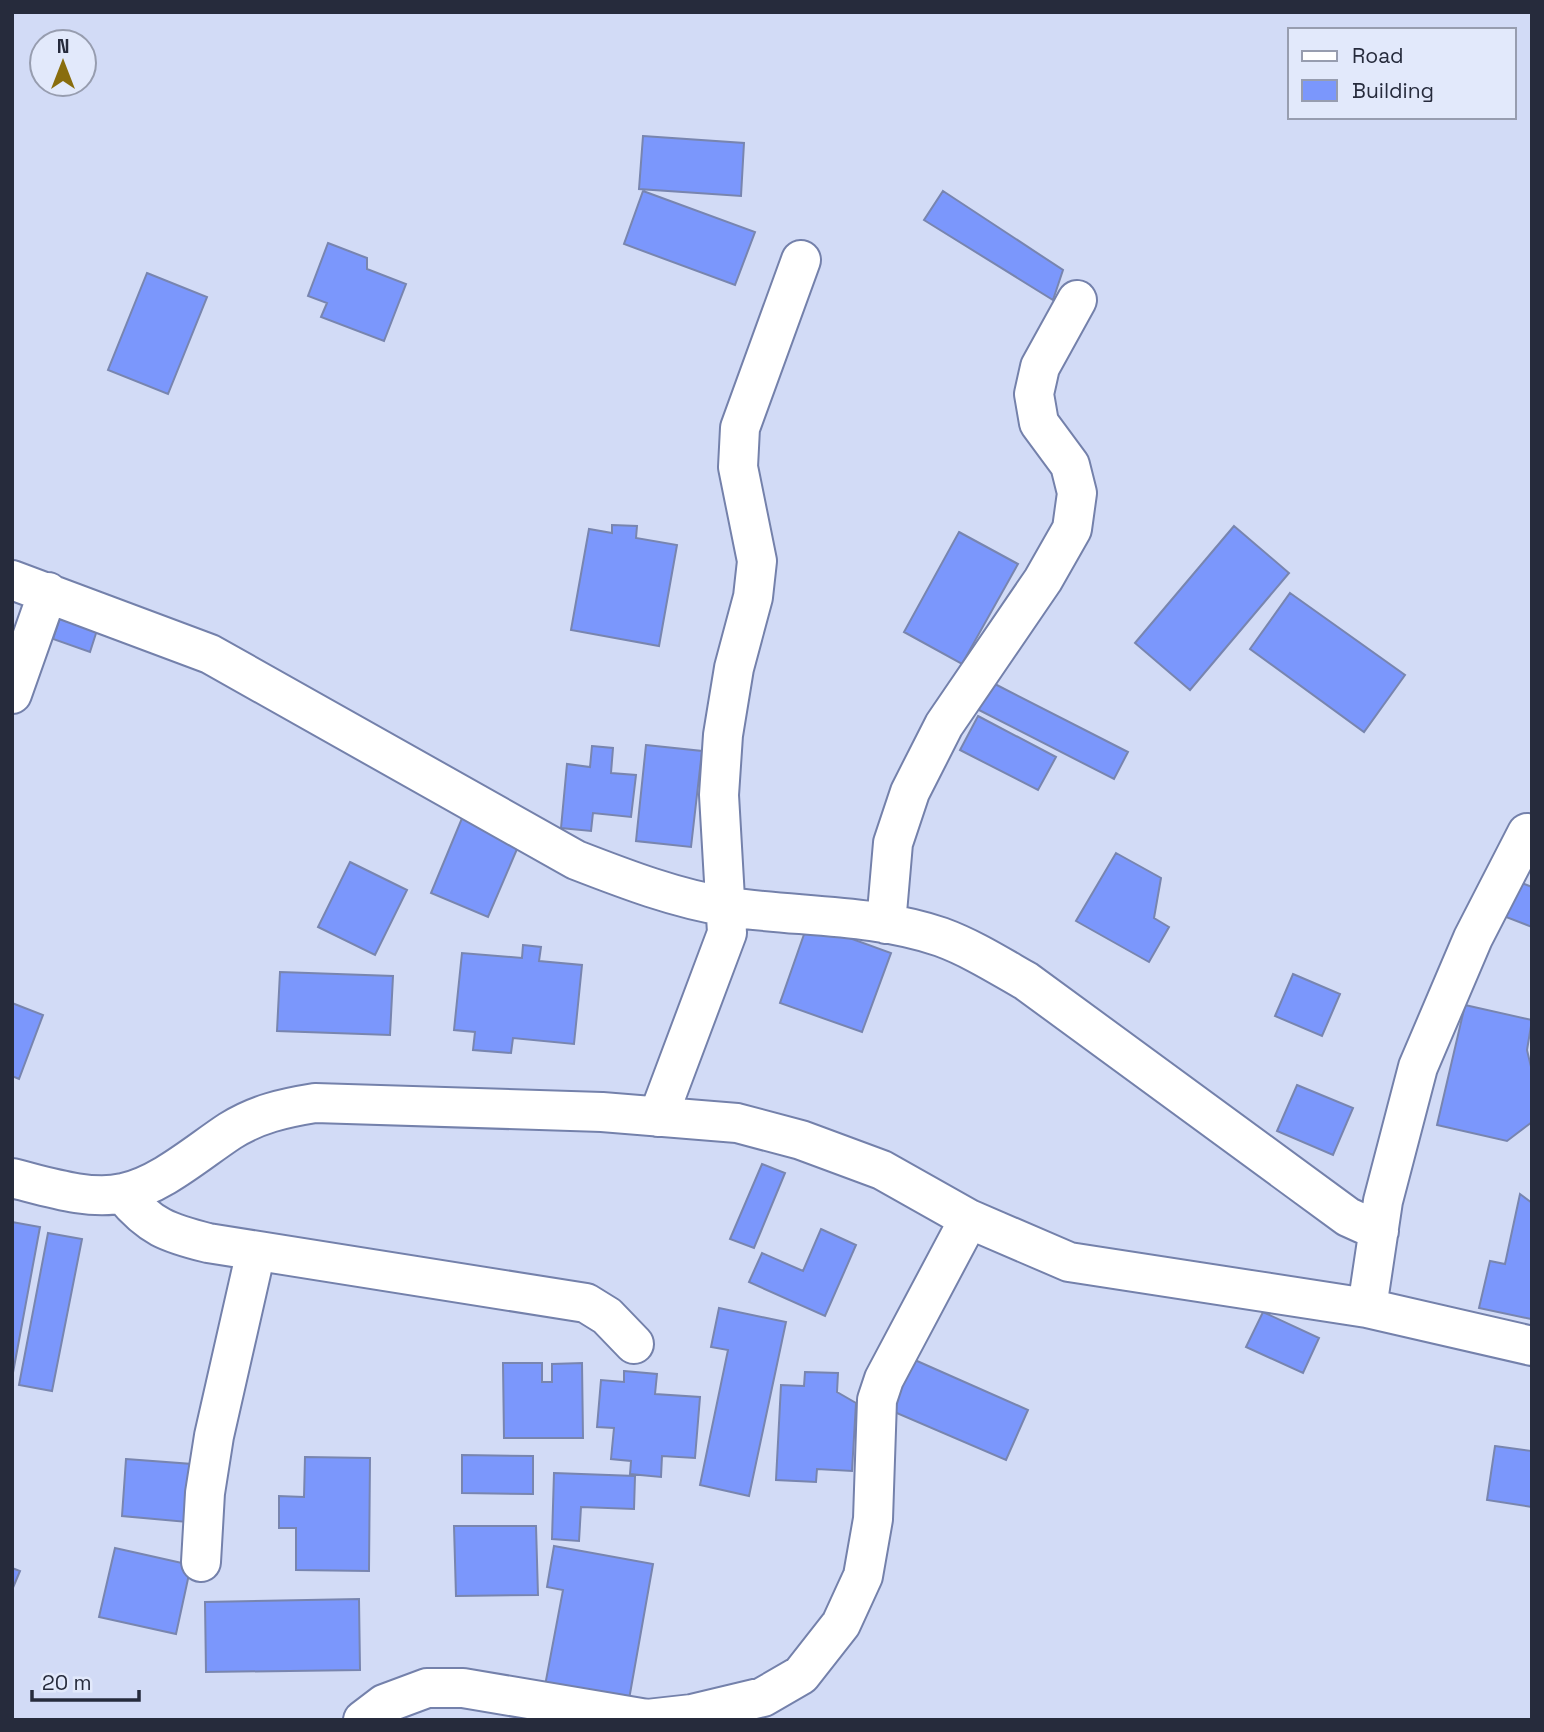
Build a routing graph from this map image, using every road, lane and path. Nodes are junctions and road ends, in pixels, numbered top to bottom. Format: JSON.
{"nodes":[{"id":1,"x":801,"y":260,"type":"dead end"},
{"id":2,"x":1077,"y":300,"type":"dead end"},
{"id":3,"x":12,"y":580,"type":"edge"},
{"id":4,"x":48,"y":592,"type":"junction"},
{"id":5,"x":12,"y":694,"type":"edge"},
{"id":6,"x":1527,"y":833,"type":"dead end"},
{"id":7,"x":727,"y":906,"type":"junction"},
{"id":8,"x":886,"y":924,"type":"junction"},
{"id":9,"x":658,"y":1116,"type":"junction"},
{"id":10,"x":12,"y":1178,"type":"edge"},
{"id":11,"x":123,"y":1194,"type":"junction"},
{"id":12,"x":970,"y":1219,"type":"junction"},
{"id":13,"x":1379,"y":1231,"type":"junction"},
{"id":14,"x":256,"y":1251,"type":"junction"},
{"id":15,"x":1367,"y":1307,"type":"junction"},
{"id":16,"x":634,"y":1344,"type":"dead end"},
{"id":17,"x":1532,"y":1346,"type":"edge"},
{"id":18,"x":201,"y":1562,"type":"dead end"},
{"id":19,"x":363,"y":1720,"type":"edge"}],
"edges":[{"from":1,"to":7,"type":"street"},
{"from":2,"to":8,"type":"street"},
{"from":3,"to":4,"type":"street"},
{"from":4,"to":5,"type":"street"},
{"from":4,"to":7,"type":"street"},
{"from":6,"to":13,"type":"street"},
{"from":7,"to":8,"type":"street"},
{"from":7,"to":9,"type":"street"},
{"from":8,"to":13,"type":"street"},
{"from":9,"to":11,"type":"street"},
{"from":9,"to":12,"type":"street"},
{"from":10,"to":11,"type":"street"},
{"from":11,"to":14,"type":"street"},
{"from":12,"to":15,"type":"street"},
{"from":12,"to":19,"type":"street"},
{"from":13,"to":15,"type":"street"},
{"from":14,"to":16,"type":"street"},
{"from":14,"to":18,"type":"street"},
{"from":15,"to":17,"type":"street"}]}
